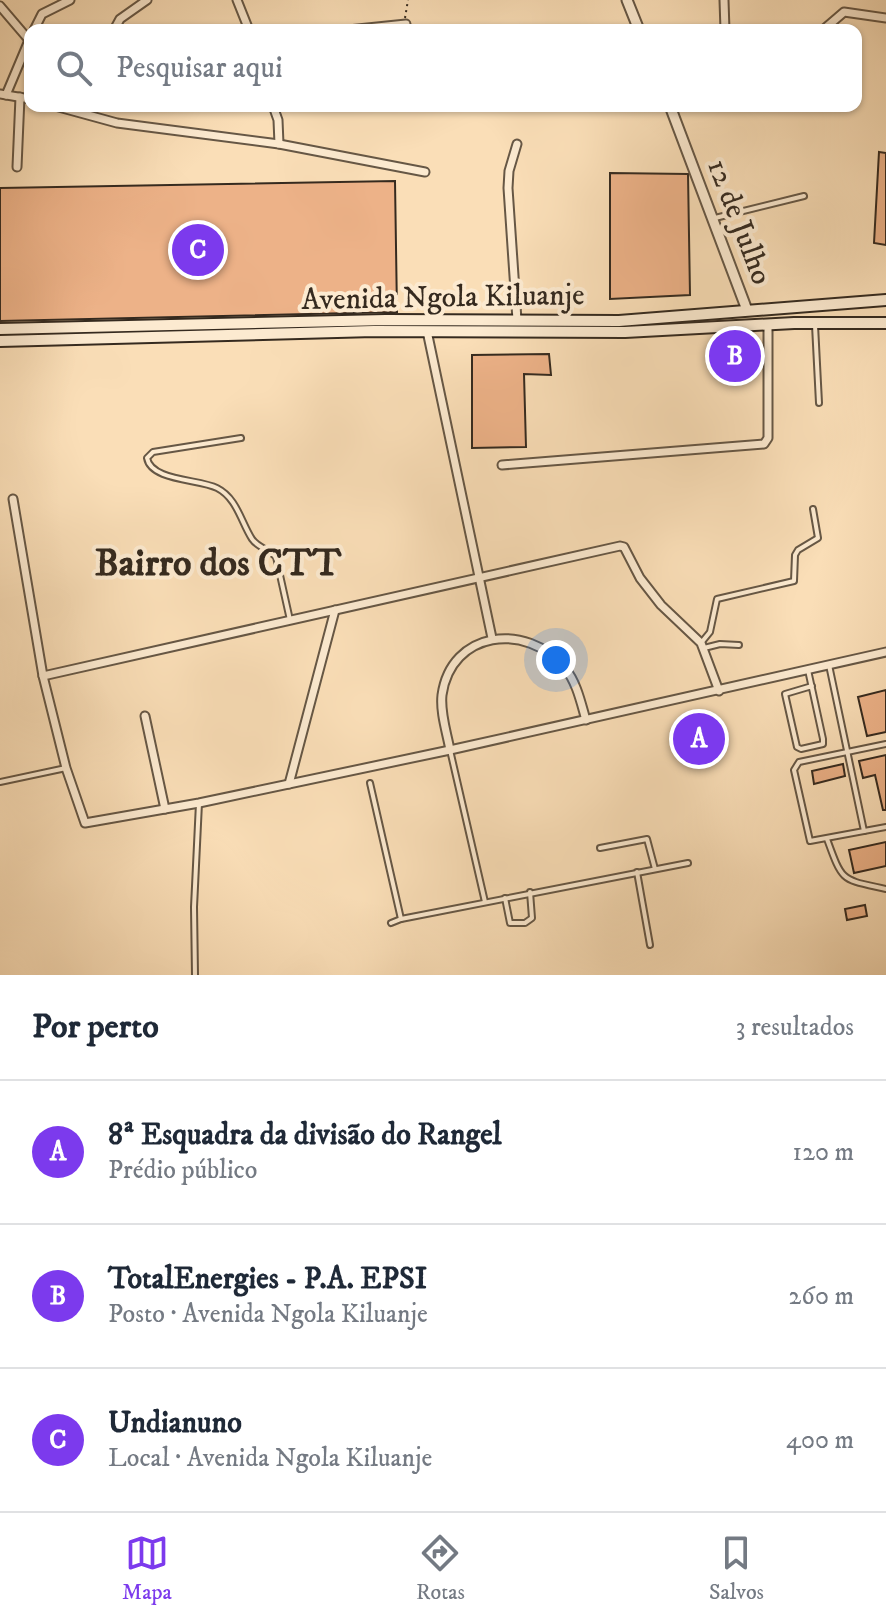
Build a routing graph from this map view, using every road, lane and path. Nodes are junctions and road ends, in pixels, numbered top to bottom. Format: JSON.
{"nodes":[{"id":1,"x":46,"y":0,"type":"edge"},
{"id":2,"x":70,"y":0,"type":"edge"},
{"id":3,"x":147,"y":0,"type":"edge"},
{"id":4,"x":237,"y":0,"type":"edge"},
{"id":5,"x":408,"y":0,"type":"edge"},
{"id":6,"x":627,"y":0,"type":"edge"},
{"id":7,"x":724,"y":0,"type":"edge"},
{"id":8,"x":0,"y":6,"type":"edge"},
{"id":9,"x":42,"y":14,"type":"junction"},
{"id":10,"x":886,"y":18,"type":"edge"},
{"id":11,"x":37,"y":24,"type":"edge"},
{"id":12,"x":117,"y":24,"type":"edge"},
{"id":13,"x":247,"y":24,"type":"edge"},
{"id":14,"x":406,"y":24,"type":"edge"},
{"id":15,"x":637,"y":24,"type":"edge"},
{"id":16,"x":725,"y":24,"type":"edge"},
{"id":17,"x":830,"y":24,"type":"edge"},
{"id":18,"x":24,"y":32,"type":"edge"},
{"id":19,"x":24,"y":51,"type":"edge"},
{"id":20,"x":2,"y":94,"type":"edge"},
{"id":21,"x":20,"y":97,"type":"junction"},
{"id":22,"x":24,"y":98,"type":"edge"},
{"id":23,"x":79,"y":112,"type":"edge"},
{"id":24,"x":275,"y":112,"type":"edge"},
{"id":25,"x":672,"y":112,"type":"edge"},
{"id":26,"x":279,"y":144,"type":"junction"},
{"id":27,"x":517,"y":144,"type":"dead end"},
{"id":28,"x":17,"y":167,"type":"dead end"},
{"id":29,"x":425,"y":172,"type":"dead end"},
{"id":30,"x":804,"y":196,"type":"dead end"},
{"id":31,"x":712,"y":218,"type":"junction"},
{"id":32,"x":886,"y":300,"type":"edge"},
{"id":33,"x":747,"y":310,"type":"junction"},
{"id":34,"x":517,"y":320,"type":"junction"},
{"id":35,"x":815,"y":323,"type":"junction"},
{"id":36,"x":886,"y":323,"type":"edge"},
{"id":37,"x":768,"y":325,"type":"junction"},
{"id":38,"x":0,"y":329,"type":"edge"},
{"id":39,"x":427,"y":331,"type":"junction"},
{"id":40,"x":0,"y":341,"type":"edge"},
{"id":41,"x":819,"y":403,"type":"dead end"},
{"id":42,"x":241,"y":438,"type":"dead end"},
{"id":43,"x":502,"y":465,"type":"dead end"},
{"id":44,"x":13,"y":499,"type":"dead end"},
{"id":45,"x":813,"y":509,"type":"dead end"},
{"id":46,"x":479,"y":576,"type":"junction"},
{"id":47,"x":335,"y":610,"type":"junction"},
{"id":48,"x":290,"y":620,"type":"junction"},
{"id":49,"x":492,"y":638,"type":"junction"},
{"id":50,"x":739,"y":645,"type":"dead end"},
{"id":51,"x":703,"y":646,"type":"junction"},
{"id":52,"x":886,"y":652,"type":"edge"},
{"id":53,"x":829,"y":665,"type":"junction"},
{"id":54,"x":808,"y":670,"type":"junction"},
{"id":55,"x":43,"y":676,"type":"junction"},
{"id":56,"x":812,"y":686,"type":"junction"},
{"id":57,"x":719,"y":691,"type":"junction"},
{"id":58,"x":145,"y":716,"type":"dead end"},
{"id":59,"x":586,"y":720,"type":"junction"},
{"id":60,"x":886,"y":744,"type":"edge"},
{"id":61,"x":450,"y":750,"type":"junction"},
{"id":62,"x":847,"y":752,"type":"junction"},
{"id":63,"x":66,"y":768,"type":"junction"},
{"id":64,"x":0,"y":782,"type":"edge"},
{"id":65,"x":370,"y":783,"type":"dead end"},
{"id":66,"x":289,"y":784,"type":"junction"},
{"id":67,"x":199,"y":803,"type":"junction"},
{"id":68,"x":165,"y":809,"type":"junction"},
{"id":69,"x":886,"y":827,"type":"edge"},
{"id":70,"x":864,"y":832,"type":"junction"},
{"id":71,"x":827,"y":839,"type":"junction"},
{"id":72,"x":600,"y":848,"type":"dead end"},
{"id":73,"x":688,"y":863,"type":"dead end"},
{"id":74,"x":655,"y":869,"type":"junction"},
{"id":75,"x":637,"y":872,"type":"junction"},
{"id":76,"x":886,"y":889,"type":"edge"},
{"id":77,"x":530,"y":892,"type":"junction"},
{"id":78,"x":505,"y":898,"type":"junction"},
{"id":79,"x":485,"y":902,"type":"junction"},
{"id":80,"x":401,"y":919,"type":"junction"},
{"id":81,"x":391,"y":923,"type":"dead end"},
{"id":82,"x":650,"y":945,"type":"dead end"},
{"id":83,"x":195,"y":975,"type":"edge"}],
"edges":[{"from":1,"to":9,"type":"street"},
{"from":2,"to":9,"type":"street"},
{"from":3,"to":12,"type":"street"},
{"from":4,"to":13,"type":"street"},
{"from":5,"to":14,"type":"path"},
{"from":6,"to":15,"type":"street"},
{"from":7,"to":16,"type":"street"},
{"from":8,"to":18,"type":"street"},
{"from":9,"to":11,"type":"street"},
{"from":10,"to":17,"type":"street"},
{"from":19,"to":20,"type":"street"},
{"from":20,"to":21,"type":"street"},
{"from":21,"to":22,"type":"street"},
{"from":21,"to":28,"type":"street"},
{"from":23,"to":26,"type":"street"},
{"from":24,"to":26,"type":"street"},
{"from":25,"to":31,"type":"street","name":"12 de Julho"},
{"from":26,"to":29,"type":"street"},
{"from":27,"to":34,"type":"street"},
{"from":30,"to":31,"type":"lane"},
{"from":31,"to":33,"type":"street","name":"12 de Julho"},
{"from":32,"to":33,"type":"main road","name":"Avenida Ngola Kiluanje"},
{"from":33,"to":34,"type":"main road","name":"Avenida Ngola Kiluanje"},
{"from":34,"to":38,"type":"main road","name":"Avenida Ngola Kiluanje"},
{"from":35,"to":36,"type":"main road","name":"Avenida Ngola Kiluanje"},
{"from":35,"to":37,"type":"main road","name":"Avenida Ngola Kiluanje"},
{"from":35,"to":41,"type":"lane"},
{"from":37,"to":39,"type":"main road","name":"Avenida Ngola Kiluanje"},
{"from":37,"to":43,"type":"street"},
{"from":39,"to":40,"type":"main road","name":"Avenida Ngola Kiluanje"},
{"from":39,"to":46,"type":"street"},
{"from":42,"to":48,"type":"lane"},
{"from":44,"to":55,"type":"street"},
{"from":45,"to":51,"type":"lane"},
{"from":46,"to":47,"type":"street"},
{"from":46,"to":49,"type":"street"},
{"from":46,"to":51,"type":"street"},
{"from":47,"to":48,"type":"street"},
{"from":47,"to":66,"type":"street"},
{"from":48,"to":55,"type":"street"},
{"from":49,"to":59,"type":"street"},
{"from":49,"to":61,"type":"street"},
{"from":50,"to":51,"type":"lane"},
{"from":51,"to":57,"type":"street"},
{"from":52,"to":53,"type":"street"},
{"from":53,"to":54,"type":"street"},
{"from":53,"to":62,"type":"lane"},
{"from":54,"to":56,"type":"lane"},
{"from":54,"to":57,"type":"street"},
{"from":55,"to":63,"type":"street"},
{"from":56,"to":56,"type":"lane"},
{"from":57,"to":59,"type":"street"},
{"from":58,"to":68,"type":"street"},
{"from":59,"to":61,"type":"street"},
{"from":60,"to":62,"type":"lane"},
{"from":61,"to":66,"type":"street"},
{"from":61,"to":79,"type":"lane"},
{"from":62,"to":70,"type":"lane"},
{"from":62,"to":71,"type":"lane"},
{"from":63,"to":64,"type":"lane"},
{"from":63,"to":68,"type":"street"},
{"from":65,"to":80,"type":"lane"},
{"from":66,"to":67,"type":"street"},
{"from":67,"to":68,"type":"street"},
{"from":67,"to":83,"type":"lane"},
{"from":69,"to":70,"type":"lane"},
{"from":70,"to":71,"type":"lane"},
{"from":71,"to":76,"type":"lane"},
{"from":72,"to":74,"type":"lane"},
{"from":73,"to":74,"type":"lane"},
{"from":74,"to":75,"type":"lane"},
{"from":75,"to":77,"type":"lane"},
{"from":75,"to":82,"type":"lane"},
{"from":77,"to":78,"type":"lane"},
{"from":77,"to":78,"type":"lane"},
{"from":78,"to":79,"type":"lane"},
{"from":79,"to":80,"type":"lane"},
{"from":80,"to":81,"type":"lane"}]}
